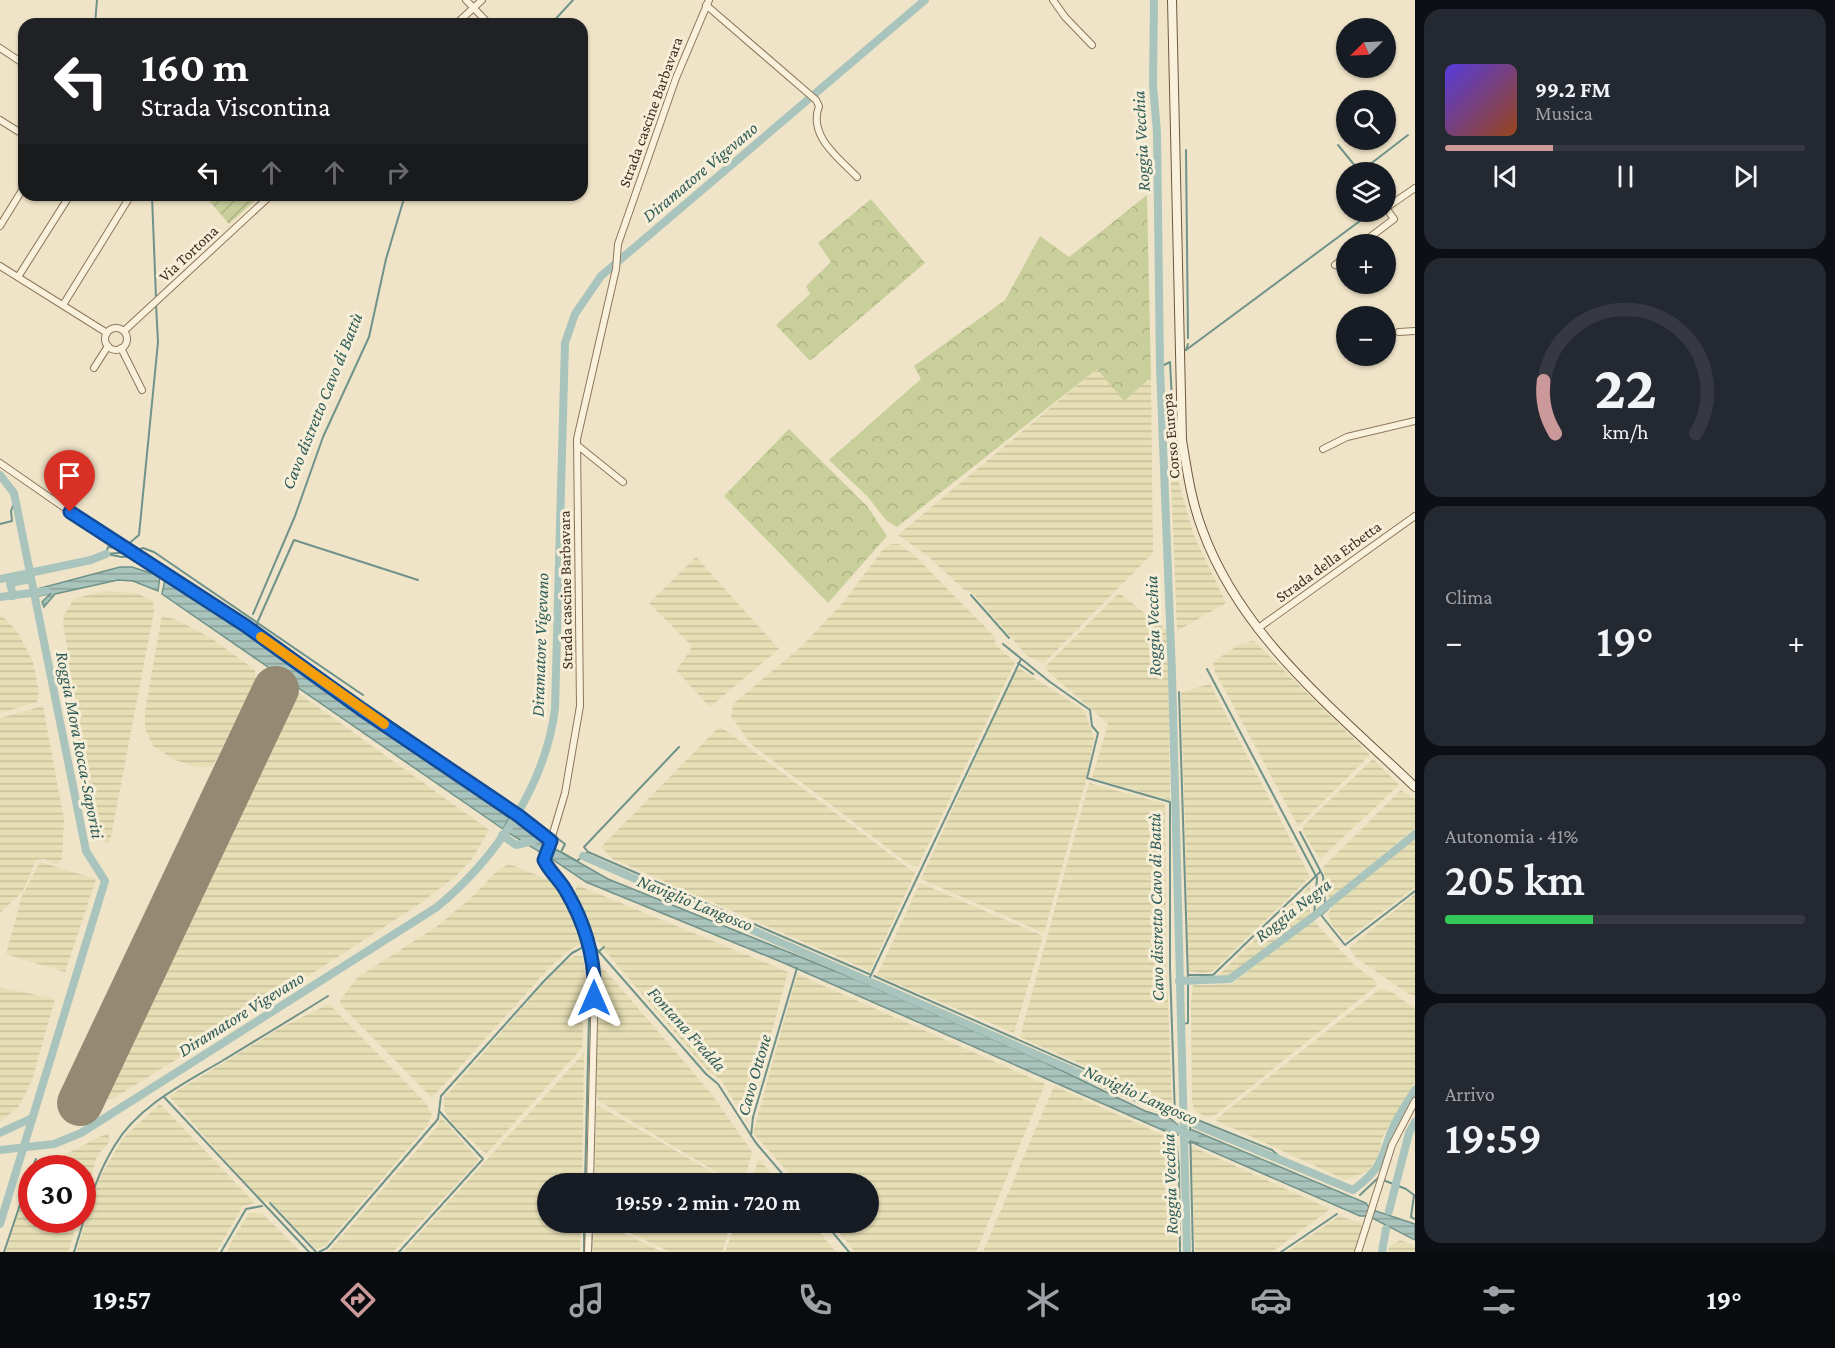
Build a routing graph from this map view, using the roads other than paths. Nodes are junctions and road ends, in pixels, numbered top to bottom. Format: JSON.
{"nodes":[{"id":1,"x":466,"y":0,"type":"edge"},
{"id":2,"x":482,"y":0,"type":"edge"},
{"id":3,"x":1053,"y":0,"type":"edge"},
{"id":4,"x":1172,"y":0,"type":"edge"},
{"id":5,"x":707,"y":3,"type":"edge"},
{"id":6,"x":474,"y":8,"type":"junction"},
{"id":7,"x":463,"y":18,"type":"edge"},
{"id":8,"x":483,"y":18,"type":"edge"},
{"id":9,"x":1092,"y":45,"type":"dead end"},
{"id":10,"x":0,"y":48,"type":"edge"},
{"id":11,"x":18,"y":60,"type":"edge"},
{"id":12,"x":0,"y":120,"type":"edge"},
{"id":13,"x":18,"y":131,"type":"edge"},
{"id":14,"x":857,"y":177,"type":"dead end"},
{"id":15,"x":1415,"y":188,"type":"edge"},
{"id":16,"x":18,"y":197,"type":"edge"},
{"id":17,"x":66,"y":201,"type":"edge"},
{"id":18,"x":127,"y":201,"type":"edge"},
{"id":19,"x":264,"y":201,"type":"edge"},
{"id":20,"x":0,"y":226,"type":"edge"},
{"id":21,"x":1374,"y":234,"type":"edge"},
{"id":22,"x":0,"y":266,"type":"edge"},
{"id":23,"x":18,"y":277,"type":"junction"},
{"id":24,"x":63,"y":305,"type":"junction"},
{"id":25,"x":124,"y":331,"type":"junction"},
{"id":26,"x":1415,"y":331,"type":"edge"},
{"id":27,"x":1399,"y":332,"type":"dead end"},
{"id":28,"x":107,"y":333,"type":"junction"},
{"id":29,"x":108,"y":346,"type":"junction"},
{"id":30,"x":121,"y":348,"type":"junction"},
{"id":31,"x":94,"y":368,"type":"dead end"},
{"id":32,"x":142,"y":390,"type":"dead end"},
{"id":33,"x":1415,"y":421,"type":"edge"},
{"id":34,"x":577,"y":444,"type":"junction"},
{"id":35,"x":1323,"y":449,"type":"dead end"},
{"id":36,"x":0,"y":463,"type":"edge"},
{"id":37,"x":623,"y":482,"type":"dead end"},
{"id":38,"x":1415,"y":516,"type":"edge"},
{"id":39,"x":1257,"y":629,"type":"junction"},
{"id":40,"x":1415,"y":787,"type":"edge"},
{"id":41,"x":551,"y":840,"type":"junction"},
{"id":42,"x":1415,"y":1101,"type":"edge"},
{"id":43,"x":590,"y":1173,"type":"edge"},
{"id":44,"x":589,"y":1233,"type":"edge"},
{"id":45,"x":588,"y":1252,"type":"edge"},
{"id":46,"x":1358,"y":1252,"type":"edge"}],
"edges":[{"from":1,"to":6,"type":"street"},
{"from":2,"to":6,"type":"street"},
{"from":3,"to":9,"type":"street"},
{"from":4,"to":39,"type":"main road","name":"Corso Europa"},
{"from":5,"to":14,"type":"street"},
{"from":5,"to":34,"type":"street","name":"Strada cascine Barbavara"},
{"from":6,"to":7,"type":"street"},
{"from":6,"to":8,"type":"street"},
{"from":10,"to":11,"type":"street"},
{"from":12,"to":13,"type":"street"},
{"from":15,"to":21,"type":"street"},
{"from":16,"to":20,"type":"street"},
{"from":17,"to":23,"type":"street"},
{"from":18,"to":24,"type":"street"},
{"from":19,"to":25,"type":"street","name":"Via Tortona"},
{"from":22,"to":23,"type":"street"},
{"from":23,"to":24,"type":"street"},
{"from":24,"to":28,"type":"street"},
{"from":25,"to":28,"type":"street"},
{"from":25,"to":30,"type":"street"},
{"from":26,"to":27,"type":"street"},
{"from":28,"to":29,"type":"street"},
{"from":29,"to":30,"type":"street"},
{"from":29,"to":31,"type":"street"},
{"from":30,"to":32,"type":"street"},
{"from":33,"to":35,"type":"street"},
{"from":34,"to":37,"type":"street"},
{"from":34,"to":41,"type":"street","name":"Strada cascine Barbavara"},
{"from":36,"to":41,"type":"street"},
{"from":38,"to":39,"type":"street","name":"Strada della Erbetta"},
{"from":39,"to":40,"type":"main road","name":"Corso Europa"},
{"from":41,"to":43,"type":"street","name":"Strada cascine Barbavara"},
{"from":42,"to":46,"type":"street"},
{"from":44,"to":45,"type":"street"}]}
